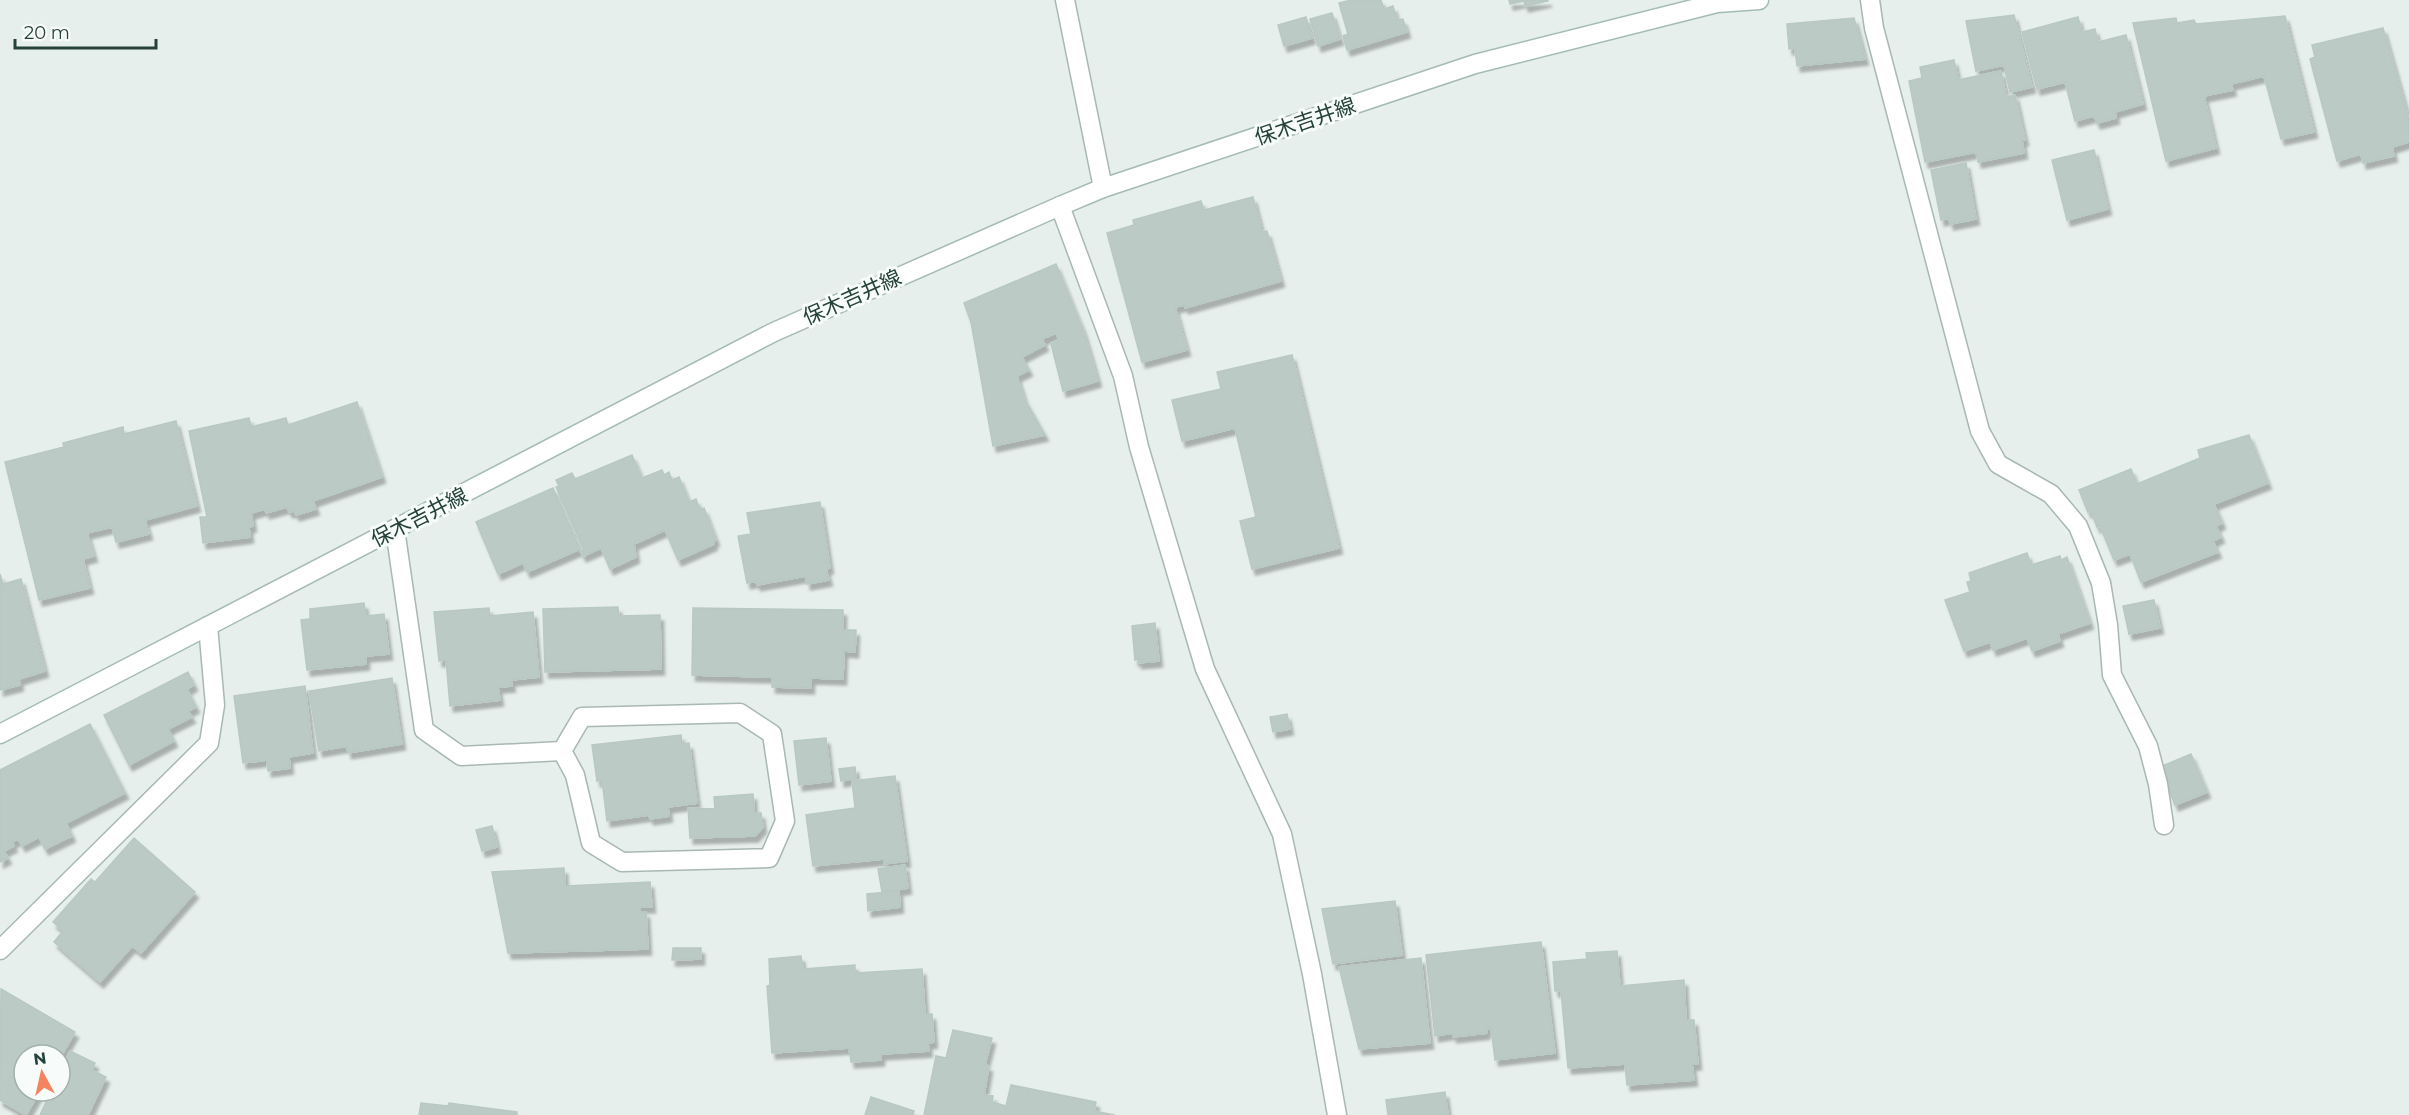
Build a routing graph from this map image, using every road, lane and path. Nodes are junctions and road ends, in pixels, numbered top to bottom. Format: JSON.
{"nodes":[{"id":1,"x":1065,"y":0,"type":"edge"},
{"id":2,"x":1760,"y":0,"type":"edge"},
{"id":3,"x":1870,"y":0,"type":"edge"},
{"id":4,"x":1103,"y":189,"type":"junction"},
{"id":5,"x":1060,"y":206,"type":"junction"},
{"id":6,"x":395,"y":529,"type":"junction"},
{"id":7,"x":208,"y":626,"type":"junction"},
{"id":8,"x":0,"y":734,"type":"edge"},
{"id":9,"x":562,"y":751,"type":"junction"},
{"id":10,"x":2164,"y":825,"type":"dead end"},
{"id":11,"x":0,"y":950,"type":"edge"},
{"id":12,"x":1337,"y":1115,"type":"edge"}],
"edges":[{"from":1,"to":4,"type":"street"},
{"from":2,"to":4,"type":"street","name":"保木吉井線"},
{"from":3,"to":10,"type":"street"},
{"from":4,"to":5,"type":"street","name":"保木吉井線"},
{"from":5,"to":6,"type":"street","name":"保木吉井線"},
{"from":5,"to":12,"type":"street"},
{"from":6,"to":7,"type":"street","name":"保木吉井線"},
{"from":6,"to":9,"type":"street"},
{"from":7,"to":8,"type":"street","name":"保木吉井線"},
{"from":7,"to":11,"type":"street"},
{"from":9,"to":9,"type":"street"}]}
